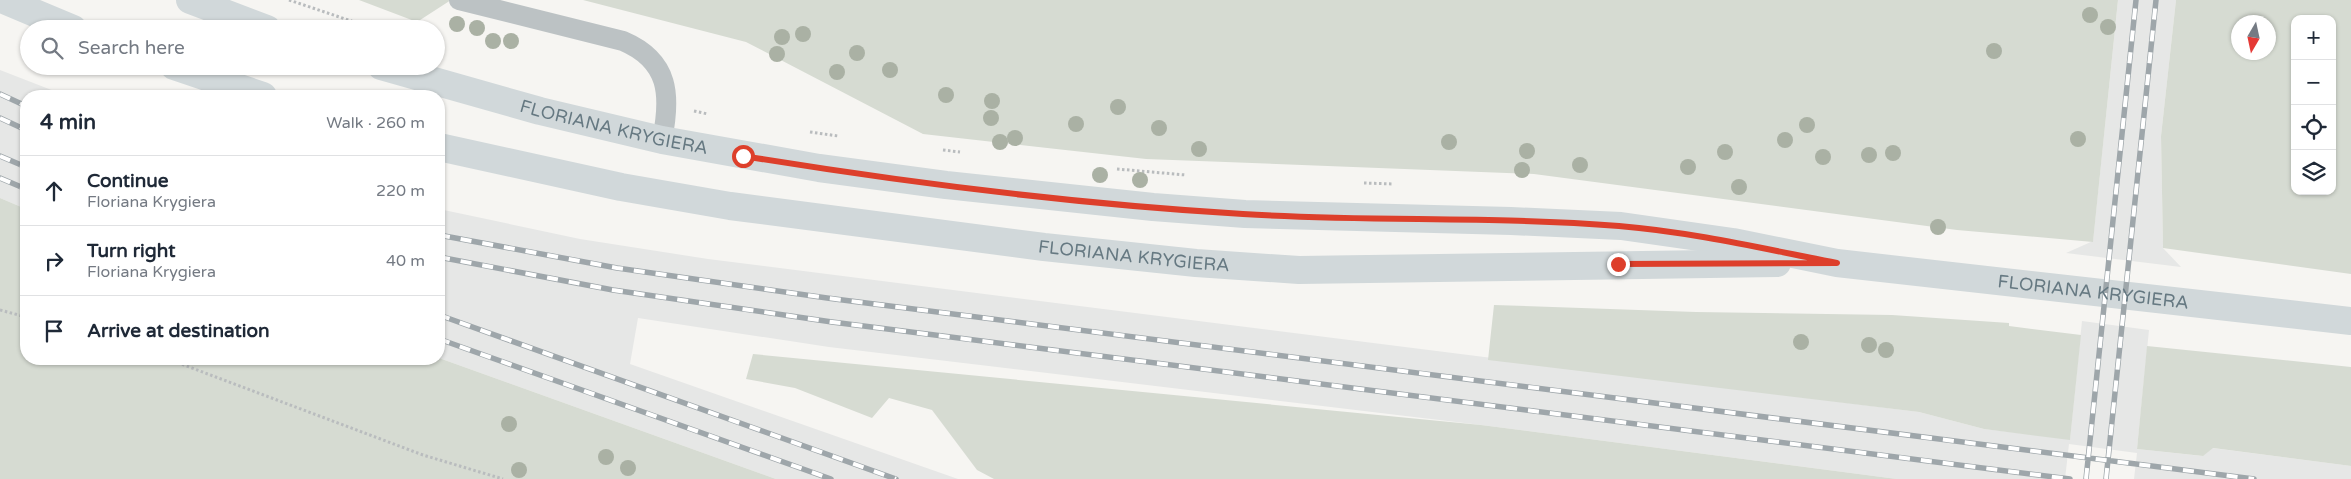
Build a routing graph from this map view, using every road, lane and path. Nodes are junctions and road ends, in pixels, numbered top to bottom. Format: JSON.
{"nodes":[{"id":1,"x":4,"y":0,"type":"edge"},
{"id":2,"x":190,"y":0,"type":"edge"},
{"id":3,"x":289,"y":0,"type":"edge"},
{"id":4,"x":458,"y":0,"type":"edge"},
{"id":5,"x":52,"y":20,"type":"edge"},
{"id":6,"x":243,"y":20,"type":"edge"},
{"id":7,"x":348,"y":20,"type":"edge"},
{"id":8,"x":201,"y":75,"type":"edge"},
{"id":9,"x":412,"y":75,"type":"edge"},
{"id":10,"x":245,"y":90,"type":"edge"},
{"id":11,"x":668,"y":105,"type":"junction"},
{"id":12,"x":717,"y":115,"type":"dead end"},
{"id":13,"x":800,"y":130,"type":"dead end"},
{"id":14,"x":839,"y":136,"type":"dead end"},
{"id":15,"x":662,"y":140,"type":"junction"},
{"id":16,"x":445,"y":148,"type":"edge"},
{"id":17,"x":936,"y":149,"type":"dead end"},
{"id":18,"x":965,"y":153,"type":"dead end"},
{"id":19,"x":1110,"y":168,"type":"dead end"},
{"id":20,"x":1195,"y":176,"type":"dead end"},
{"id":21,"x":1356,"y":183,"type":"dead end"},
{"id":22,"x":1400,"y":184,"type":"dead end"},
{"id":23,"x":1837,"y":263,"type":"junction"},
{"id":24,"x":0,"y":310,"type":"edge"},
{"id":25,"x":20,"y":315,"type":"edge"},
{"id":26,"x":2351,"y":321,"type":"edge"},
{"id":27,"x":184,"y":365,"type":"edge"},
{"id":28,"x":503,"y":479,"type":"edge"}],
"edges":[{"from":1,"to":5,"type":"main road"},
{"from":2,"to":6,"type":"main road"},
{"from":3,"to":7,"type":"path"},
{"from":4,"to":11,"type":"lane"},
{"from":8,"to":10,"type":"main road"},
{"from":9,"to":15,"type":"main road","name":"FLORIANA KRYGIERA"},
{"from":11,"to":12,"type":"path"},
{"from":11,"to":15,"type":"lane"},
{"from":13,"to":14,"type":"path"},
{"from":15,"to":23,"type":"main road","name":"FLORIANA KRYGIERA"},
{"from":16,"to":23,"type":"main road","name":"FLORIANA KRYGIERA"},
{"from":17,"to":18,"type":"path"},
{"from":19,"to":20,"type":"path"},
{"from":21,"to":22,"type":"path"},
{"from":23,"to":26,"type":"main road","name":"FLORIANA KRYGIERA"},
{"from":24,"to":25,"type":"path"},
{"from":27,"to":28,"type":"path"}]}
